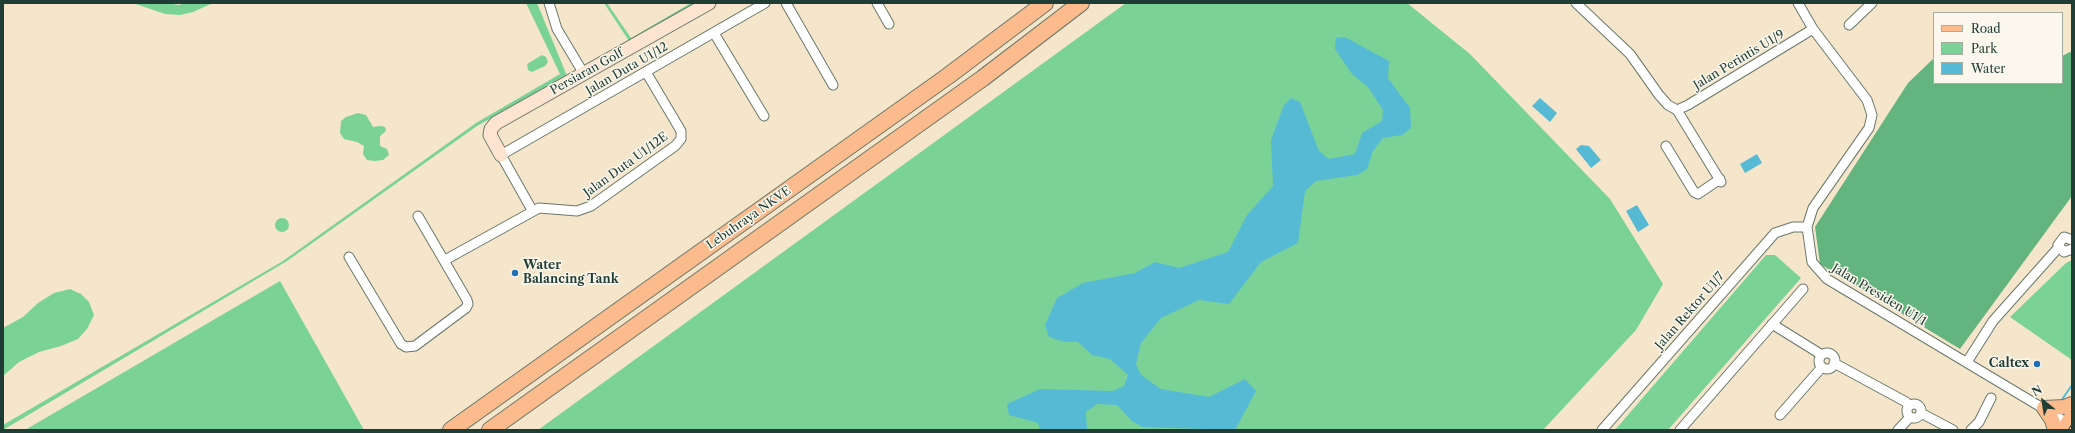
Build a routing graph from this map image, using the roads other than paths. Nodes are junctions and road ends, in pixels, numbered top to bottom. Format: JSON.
{"nodes":[{"id":1,"x":549,"y":3,"type":"edge"},
{"id":2,"x":709,"y":3,"type":"edge"},
{"id":3,"x":765,"y":3,"type":"edge"},
{"id":4,"x":786,"y":3,"type":"edge"},
{"id":5,"x":877,"y":3,"type":"edge"},
{"id":6,"x":1045,"y":3,"type":"edge"},
{"id":7,"x":1080,"y":3,"type":"edge"},
{"id":8,"x":1576,"y":3,"type":"edge"},
{"id":9,"x":1798,"y":3,"type":"edge"},
{"id":10,"x":1872,"y":3,"type":"edge"},
{"id":11,"x":889,"y":24,"type":"dead end"},
{"id":12,"x":1849,"y":25,"type":"dead end"},
{"id":13,"x":1812,"y":29,"type":"junction"},
{"id":14,"x":714,"y":33,"type":"junction"},
{"id":15,"x":646,"y":72,"type":"junction"},
{"id":16,"x":584,"y":74,"type":"junction"},
{"id":17,"x":833,"y":85,"type":"dead end"},
{"id":18,"x":1677,"y":110,"type":"junction"},
{"id":19,"x":764,"y":116,"type":"dead end"},
{"id":20,"x":1666,"y":146,"type":"dead end"},
{"id":21,"x":501,"y":155,"type":"junction"},
{"id":22,"x":532,"y":210,"type":"junction"},
{"id":23,"x":418,"y":216,"type":"dead end"},
{"id":24,"x":1807,"y":227,"type":"junction"},
{"id":25,"x":2072,"y":240,"type":"edge"},
{"id":26,"x":2059,"y":247,"type":"junction"},
{"id":27,"x":2072,"y":249,"type":"edge"},
{"id":28,"x":349,"y":257,"type":"dead end"},
{"id":29,"x":445,"y":260,"type":"junction"},
{"id":30,"x":1803,"y":289,"type":"dead end"},
{"id":31,"x":1772,"y":324,"type":"junction"},
{"id":32,"x":1822,"y":355,"type":"junction"},
{"id":33,"x":1967,"y":362,"type":"junction"},
{"id":34,"x":1834,"y":363,"type":"junction"},
{"id":35,"x":1822,"y":367,"type":"junction"},
{"id":36,"x":1992,"y":398,"type":"dead end"},
{"id":37,"x":2072,"y":404,"type":"edge"},
{"id":38,"x":1909,"y":406,"type":"junction"},
{"id":39,"x":2044,"y":408,"type":"junction"},
{"id":40,"x":1921,"y":413,"type":"junction"},
{"id":41,"x":1780,"y":415,"type":"dead end"},
{"id":42,"x":1910,"y":417,"type":"junction"},
{"id":43,"x":2069,"y":424,"type":"edge"},
{"id":44,"x":451,"y":430,"type":"edge"},
{"id":45,"x":490,"y":430,"type":"edge"},
{"id":46,"x":1602,"y":430,"type":"edge"},
{"id":47,"x":1680,"y":430,"type":"edge"},
{"id":48,"x":1898,"y":430,"type":"edge"},
{"id":49,"x":1955,"y":430,"type":"edge"},
{"id":50,"x":1962,"y":430,"type":"edge"},
{"id":51,"x":1971,"y":430,"type":"edge"},
{"id":52,"x":2055,"y":430,"type":"edge"}],
"edges":[{"from":1,"to":16,"type":"street"},
{"from":2,"to":16,"type":"street","name":"Persiaran Golf"},
{"from":3,"to":14,"type":"street","name":"Jalan Duta U1/12"},
{"from":4,"to":17,"type":"street"},
{"from":5,"to":11,"type":"street"},
{"from":6,"to":44,"type":"highway","name":"Lebuhraya NKVE"},
{"from":7,"to":45,"type":"highway","name":"Lebuhraya NKVE"},
{"from":8,"to":18,"type":"street"},
{"from":9,"to":13,"type":"street","name":"Jalan Presiden U1/1"},
{"from":10,"to":12,"type":"street"},
{"from":13,"to":18,"type":"street","name":"Jalan Perintis U1/9"},
{"from":13,"to":24,"type":"street","name":"Jalan Presiden U1/1"},
{"from":14,"to":15,"type":"street","name":"Jalan Duta U1/12"},
{"from":14,"to":19,"type":"street"},
{"from":15,"to":21,"type":"street","name":"Jalan Duta U1/12"},
{"from":15,"to":22,"type":"street","name":"Jalan Duta U1/12E"},
{"from":16,"to":21,"type":"street","name":"Persiaran Golf"},
{"from":18,"to":20,"type":"street"},
{"from":21,"to":22,"type":"street"},
{"from":22,"to":29,"type":"street"},
{"from":23,"to":29,"type":"street"},
{"from":24,"to":33,"type":"street","name":"Jalan Presiden U1/1"},
{"from":24,"to":46,"type":"street","name":"Jalan Rektor U1/7"},
{"from":25,"to":26,"type":"street"},
{"from":26,"to":27,"type":"street"},
{"from":26,"to":33,"type":"street"},
{"from":28,"to":29,"type":"street"},
{"from":30,"to":31,"type":"street"},
{"from":31,"to":32,"type":"street"},
{"from":31,"to":47,"type":"street"},
{"from":32,"to":34,"type":"street"},
{"from":32,"to":35,"type":"street"},
{"from":33,"to":39,"type":"street","name":"Jalan Presiden U1/1"},
{"from":34,"to":35,"type":"street"},
{"from":34,"to":38,"type":"street"},
{"from":35,"to":41,"type":"street"},
{"from":36,"to":51,"type":"street"},
{"from":37,"to":39,"type":"main road"},
{"from":38,"to":40,"type":"street"},
{"from":38,"to":42,"type":"street"},
{"from":39,"to":43,"type":"street","name":"Jalan Presiden U1/1"},
{"from":39,"to":52,"type":"main road"},
{"from":40,"to":42,"type":"street"},
{"from":40,"to":49,"type":"street"},
{"from":42,"to":48,"type":"street"},
{"from":49,"to":50,"type":"street"}]}
